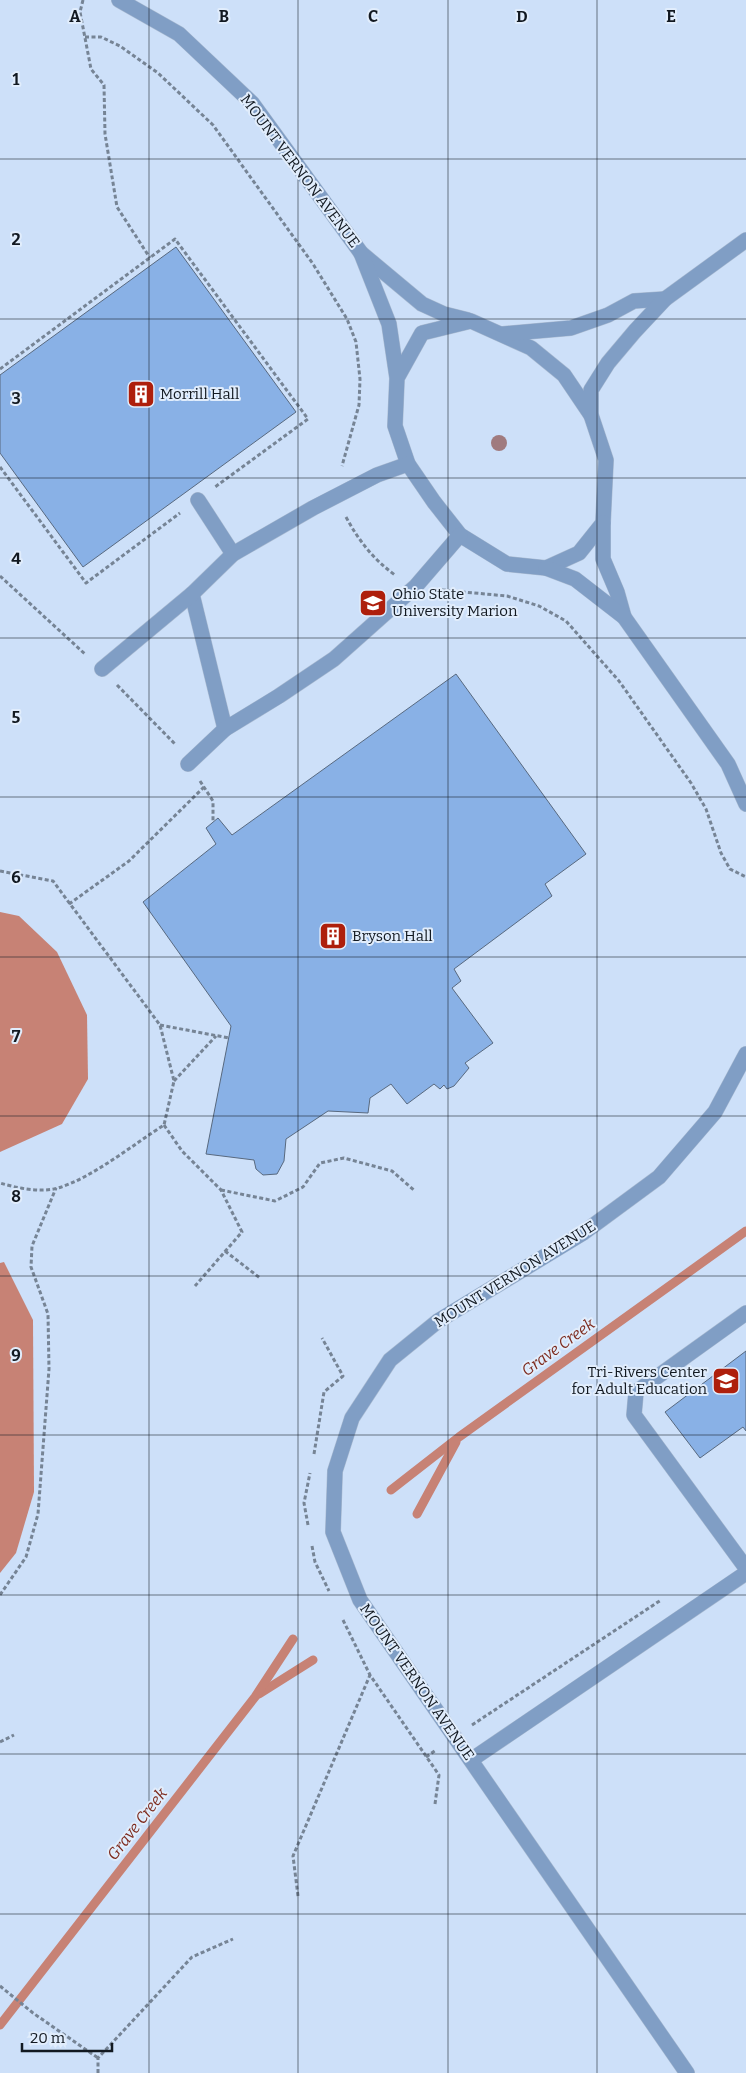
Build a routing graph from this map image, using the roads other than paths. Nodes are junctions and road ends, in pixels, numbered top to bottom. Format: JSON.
{"nodes":[{"id":1,"x":119,"y":0,"type":"edge"},
{"id":2,"x":746,"y":240,"type":"edge"},
{"id":3,"x":362,"y":253,"type":"junction"},
{"id":4,"x":665,"y":299,"type":"junction"},
{"id":5,"x":471,"y":321,"type":"junction"},
{"id":6,"x":501,"y":334,"type":"junction"},
{"id":7,"x":397,"y":378,"type":"junction"},
{"id":8,"x":591,"y":414,"type":"junction"},
{"id":9,"x":408,"y":464,"type":"junction"},
{"id":10,"x":198,"y":500,"type":"road end"},
{"id":11,"x":603,"y":522,"type":"junction"},
{"id":12,"x":460,"y":535,"type":"junction"},
{"id":13,"x":233,"y":554,"type":"junction"},
{"id":14,"x":546,"y":568,"type":"junction"},
{"id":15,"x":192,"y":594,"type":"junction"},
{"id":16,"x":624,"y":617,"type":"junction"},
{"id":17,"x":102,"y":669,"type":"road end"},
{"id":18,"x":225,"y":729,"type":"junction"},
{"id":19,"x":188,"y":764,"type":"road end"},
{"id":20,"x":746,"y":804,"type":"edge"},
{"id":21,"x":746,"y":1054,"type":"edge"},
{"id":22,"x":746,"y":1314,"type":"edge"},
{"id":23,"x":746,"y":1568,"type":"edge"},
{"id":24,"x":746,"y":1573,"type":"edge"},
{"id":25,"x":471,"y":1760,"type":"junction"},
{"id":26,"x":687,"y":2073,"type":"edge"}],
"edges":[{"from":1,"to":3,"type":"street","name":"MOUNT VERNON AVENUE"},
{"from":2,"to":4,"type":"street","name":"MOUNT VERNON AVENUE"},
{"from":3,"to":5,"type":"street","name":"MOUNT VERNON AVENUE"},
{"from":3,"to":7,"type":"street","name":"MOUNT VERNON AVENUE"},
{"from":4,"to":6,"type":"street","name":"MOUNT VERNON AVENUE"},
{"from":4,"to":8,"type":"street","name":"MOUNT VERNON AVENUE"},
{"from":5,"to":6,"type":"street","name":"MOUNT VERNON AVENUE"},
{"from":5,"to":7,"type":"street","name":"MOUNT VERNON AVENUE"},
{"from":6,"to":8,"type":"street","name":"MOUNT VERNON AVENUE"},
{"from":7,"to":9,"type":"street","name":"MOUNT VERNON AVENUE"},
{"from":8,"to":11,"type":"street","name":"MOUNT VERNON AVENUE"},
{"from":9,"to":12,"type":"street","name":"MOUNT VERNON AVENUE"},
{"from":9,"to":13,"type":"street"},
{"from":10,"to":13,"type":"street"},
{"from":11,"to":14,"type":"street"},
{"from":11,"to":16,"type":"street","name":"MOUNT VERNON AVENUE"},
{"from":12,"to":14,"type":"street","name":"MOUNT VERNON AVENUE"},
{"from":12,"to":18,"type":"street"},
{"from":13,"to":15,"type":"street"},
{"from":14,"to":16,"type":"street","name":"MOUNT VERNON AVENUE"},
{"from":15,"to":17,"type":"street"},
{"from":15,"to":18,"type":"street"},
{"from":16,"to":20,"type":"street","name":"MOUNT VERNON AVENUE"},
{"from":18,"to":19,"type":"street"},
{"from":21,"to":25,"type":"street","name":"MOUNT VERNON AVENUE"},
{"from":22,"to":23,"type":"street"},
{"from":24,"to":25,"type":"street"},
{"from":25,"to":26,"type":"street","name":"MOUNT VERNON AVENUE"}]}
